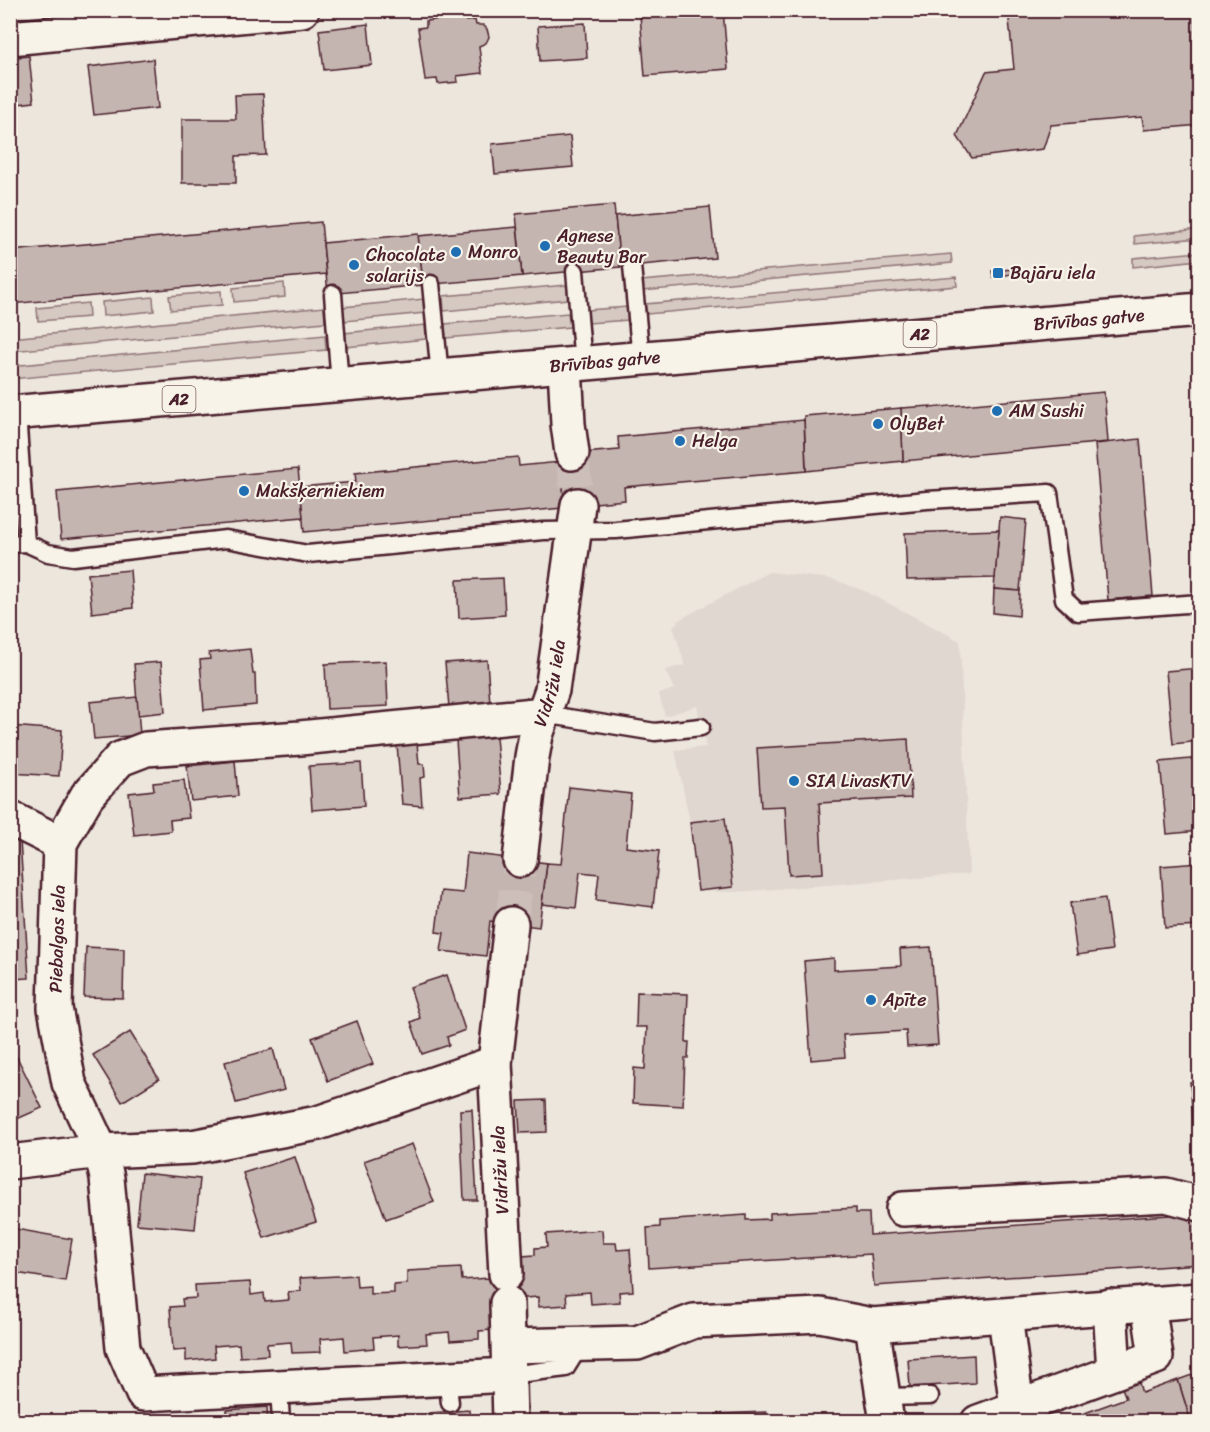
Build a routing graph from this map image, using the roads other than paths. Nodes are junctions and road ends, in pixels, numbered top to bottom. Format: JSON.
{"nodes":[{"id":1,"x":302,"y":10,"type":"edge"},
{"id":2,"x":10,"y":38,"type":"edge"},
{"id":3,"x":632,"y":266,"type":"dead end"},
{"id":4,"x":575,"y":271,"type":"dead end"},
{"id":5,"x":431,"y":284,"type":"dead end"},
{"id":6,"x":333,"y":294,"type":"dead end"},
{"id":7,"x":1200,"y":310,"type":"edge"},
{"id":8,"x":641,"y":359,"type":"junction"},
{"id":9,"x":574,"y":365,"type":"junction"},
{"id":10,"x":440,"y":376,"type":"junction"},
{"id":11,"x":340,"y":385,"type":"junction"},
{"id":12,"x":14,"y":413,"type":"edge"},
{"id":13,"x":572,"y":453,"type":"tunnel mouth"},
{"id":14,"x":576,"y":518,"type":"junction"},
{"id":15,"x":18,"y":543,"type":"edge"},
{"id":16,"x":1200,"y":603,"type":"edge"},
{"id":17,"x":544,"y":714,"type":"junction"},
{"id":18,"x":701,"y":727,"type":"dead end"},
{"id":19,"x":10,"y":818,"type":"edge"},
{"id":20,"x":60,"y":843,"type":"junction"},
{"id":21,"x":520,"y":860,"type":"tunnel mouth"},
{"id":22,"x":511,"y":924,"type":"tunnel mouth"},
{"id":23,"x":495,"y":1063,"type":"junction"},
{"id":24,"x":101,"y":1151,"type":"junction"},
{"id":25,"x":10,"y":1162,"type":"edge"},
{"id":26,"x":1200,"y":1204,"type":"edge"},
{"id":27,"x":903,"y":1209,"type":"dead end"},
{"id":28,"x":1200,"y":1300,"type":"edge"},
{"id":29,"x":1148,"y":1303,"type":"junction"},
{"id":30,"x":1110,"y":1306,"type":"junction"},
{"id":31,"x":1005,"y":1316,"type":"junction"},
{"id":32,"x":872,"y":1325,"type":"junction"},
{"id":33,"x":509,"y":1361,"type":"junction"},
{"id":34,"x":1114,"y":1372,"type":"junction"},
{"id":35,"x":279,"y":1386,"type":"junction"},
{"id":36,"x":930,"y":1396,"type":"dead end"},
{"id":37,"x":1017,"y":1407,"type":"junction"},
{"id":38,"x":885,"y":1409,"type":"edge"},
{"id":39,"x":281,"y":1422,"type":"edge"},
{"id":40,"x":510,"y":1422,"type":"edge"},
{"id":41,"x":978,"y":1422,"type":"edge"}],
"edges":[{"from":1,"to":2,"type":"main road"},
{"from":3,"to":8,"type":"lane"},
{"from":4,"to":9,"type":"lane"},
{"from":5,"to":10,"type":"lane"},
{"from":6,"to":11,"type":"lane"},
{"from":7,"to":8,"type":"main road","name":"Brīvības gatve","number":"A2"},
{"from":8,"to":9,"type":"main road","name":"Brīvības gatve","number":"A2"},
{"from":9,"to":10,"type":"main road","name":"Brīvības gatve","number":"A2"},
{"from":9,"to":13,"type":"main road"},
{"from":10,"to":11,"type":"main road","name":"Brīvības gatve","number":"A2"},
{"from":11,"to":12,"type":"main road","name":"Brīvības gatve","number":"A2"},
{"from":12,"to":15,"type":"lane"},
{"from":14,"to":15,"type":"lane"},
{"from":14,"to":16,"type":"lane"},
{"from":14,"to":17,"type":"main road","name":"Vidrižu iela"},
{"from":17,"to":18,"type":"lane"},
{"from":17,"to":20,"type":"main road","name":"Piebalgas iela"},
{"from":17,"to":21,"type":"main road","name":"Vidrižu iela"},
{"from":19,"to":20,"type":"main road"},
{"from":20,"to":24,"type":"main road","name":"Piebalgas iela"},
{"from":22,"to":23,"type":"main road","name":"Vidrižu iela"},
{"from":23,"to":24,"type":"main road"},
{"from":23,"to":33,"type":"main road","name":"Vidrižu iela"},
{"from":24,"to":25,"type":"main road"},
{"from":24,"to":35,"type":"main road","name":"Piebalgas iela"},
{"from":26,"to":27,"type":"main road"},
{"from":28,"to":29,"type":"main road"},
{"from":29,"to":30,"type":"main road"},
{"from":29,"to":34,"type":"main road"},
{"from":30,"to":31,"type":"main road"},
{"from":30,"to":34,"type":"main road"},
{"from":31,"to":32,"type":"main road"},
{"from":31,"to":37,"type":"main road"},
{"from":32,"to":33,"type":"main road"},
{"from":32,"to":38,"type":"main road"},
{"from":33,"to":35,"type":"main road"},
{"from":33,"to":40,"type":"main road","name":"Vidrižu iela"},
{"from":34,"to":37,"type":"main road"},
{"from":35,"to":39,"type":"lane"},
{"from":36,"to":38,"type":"lane"},
{"from":37,"to":41,"type":"main road"}]}
